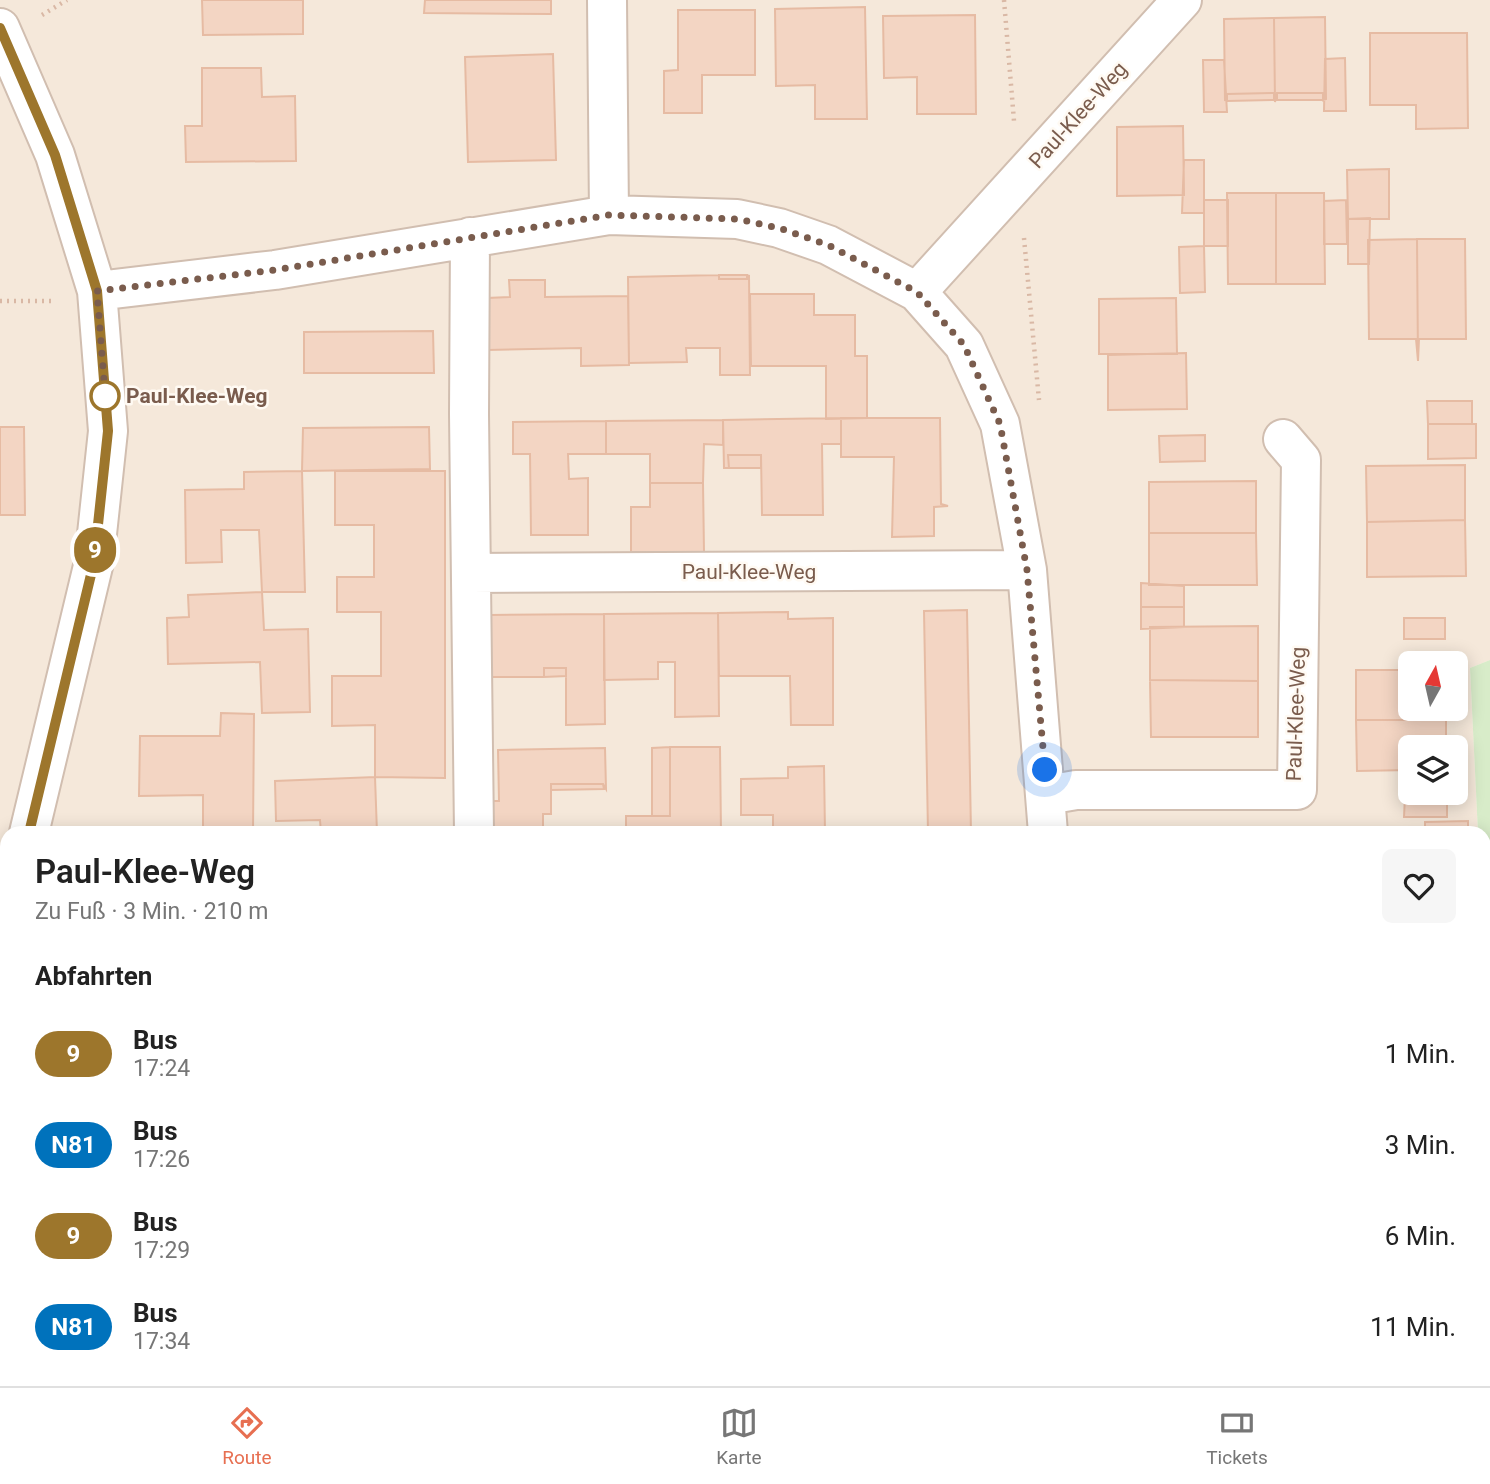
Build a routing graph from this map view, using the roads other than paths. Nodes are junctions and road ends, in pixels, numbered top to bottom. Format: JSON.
{"nodes":[{"id":1,"x":607,"y":0,"type":"edge"},
{"id":2,"x":1182,"y":0,"type":"edge"},
{"id":3,"x":0,"y":28,"type":"edge"},
{"id":4,"x":609,"y":215,"type":"junction"},
{"id":5,"x":470,"y":237,"type":"junction"},
{"id":6,"x":917,"y":292,"type":"junction"},
{"id":7,"x":97,"y":298,"type":"junction"},
{"id":8,"x":1283,"y":439,"type":"dead end"},
{"id":9,"x":1027,"y":570,"type":"junction"},
{"id":10,"x":471,"y":573,"type":"junction"},
{"id":11,"x":1047,"y":795,"type":"junction"},
{"id":12,"x":31,"y":826,"type":"edge"},
{"id":13,"x":474,"y":826,"type":"edge"},
{"id":14,"x":1048,"y":826,"type":"edge"}],
"edges":[{"from":1,"to":4,"type":"street"},
{"from":2,"to":6,"type":"street","name":"Paul-Klee-Weg"},
{"from":3,"to":7,"type":"street"},
{"from":4,"to":5,"type":"street"},
{"from":4,"to":6,"type":"street"},
{"from":5,"to":7,"type":"street"},
{"from":5,"to":10,"type":"street"},
{"from":6,"to":9,"type":"street"},
{"from":7,"to":12,"type":"street"},
{"from":8,"to":11,"type":"street","name":"Paul-Klee-Weg"},
{"from":9,"to":10,"type":"street","name":"Paul-Klee-Weg"},
{"from":9,"to":11,"type":"street"},
{"from":10,"to":13,"type":"street"},
{"from":11,"to":14,"type":"street"}]}
